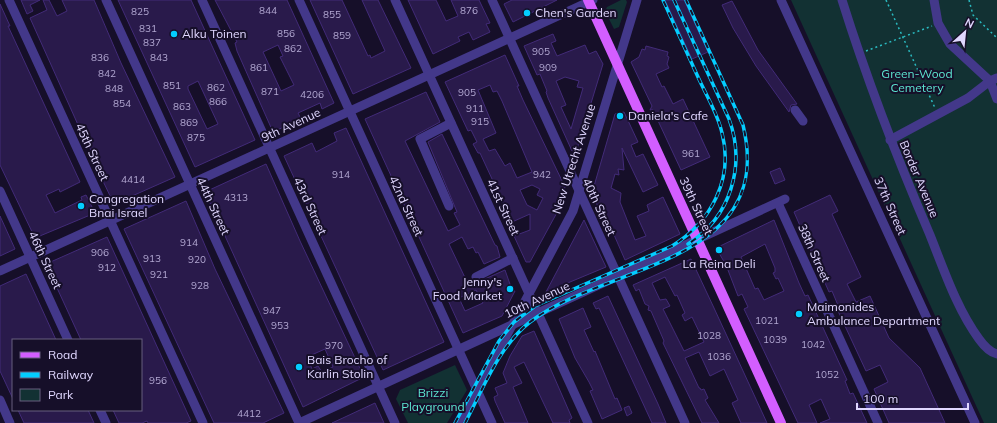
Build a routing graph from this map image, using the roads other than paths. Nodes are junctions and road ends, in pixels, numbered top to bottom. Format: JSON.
{"nodes":[{"id":1,"x":9,"y":0,"type":"edge"},
{"id":2,"x":106,"y":0,"type":"edge"},
{"id":3,"x":202,"y":0,"type":"edge"},
{"id":4,"x":299,"y":0,"type":"edge"},
{"id":5,"x":395,"y":0,"type":"edge"},
{"id":6,"x":492,"y":0,"type":"edge"},
{"id":7,"x":637,"y":0,"type":"edge"},
{"id":8,"x":781,"y":0,"type":"edge"},
{"id":9,"x":842,"y":0,"type":"edge"},
{"id":10,"x":934,"y":0,"type":"edge"},
{"id":11,"x":590,"y":1,"type":"edge"},
{"id":12,"x":510,"y":37,"type":"junction"},
{"id":13,"x":617,"y":64,"type":"junction"},
{"id":14,"x":429,"y":74,"type":"junction"},
{"id":15,"x":993,"y":80,"type":"edge"},
{"id":16,"x":997,"y":98,"type":"edge"},
{"id":17,"x":795,"y":110,"type":"dead end"},
{"id":18,"x":350,"y":111,"type":"junction"},
{"id":19,"x":803,"y":121,"type":"dead end"},
{"id":20,"x":451,"y":123,"type":"junction"},
{"id":21,"x":890,"y":140,"type":"junction"},
{"id":22,"x":270,"y":148,"type":"junction"},
{"id":23,"x":190,"y":184,"type":"junction"},
{"id":24,"x":0,"y":191,"type":"edge"},
{"id":25,"x":579,"y":191,"type":"junction"},
{"id":26,"x":781,"y":201,"type":"joint"},
{"id":27,"x":449,"y":206,"type":"dead end"},
{"id":28,"x":110,"y":221,"type":"junction"},
{"id":29,"x":698,"y":240,"type":"junction"},
{"id":30,"x":30,"y":257,"type":"junction"},
{"id":31,"x":513,"y":258,"type":"junction"},
{"id":32,"x":0,"y":271,"type":"edge"},
{"id":33,"x":618,"y":276,"type":"junction"},
{"id":34,"x":476,"y":277,"type":"dead end"},
{"id":35,"x":529,"y":294,"type":"junction"},
{"id":36,"x":537,"y":312,"type":"junction"},
{"id":37,"x":511,"y":326,"type":"junction"},
{"id":38,"x":68,"y":339,"type":"edge"},
{"id":39,"x":459,"y":349,"type":"junction"},
{"id":40,"x":997,"y":354,"type":"edge"},
{"id":41,"x":379,"y":387,"type":"junction"},
{"id":42,"x":477,"y":390,"type":"junction"},
{"id":43,"x":0,"y":400,"type":"edge"},
{"id":44,"x":100,"y":411,"type":"edge"},
{"id":45,"x":10,"y":423,"type":"edge"},
{"id":46,"x":106,"y":423,"type":"edge"},
{"id":47,"x":203,"y":423,"type":"edge"},
{"id":48,"x":299,"y":423,"type":"edge"},
{"id":49,"x":395,"y":423,"type":"edge"},
{"id":50,"x":460,"y":423,"type":"edge"},
{"id":51,"x":492,"y":423,"type":"edge"},
{"id":52,"x":588,"y":423,"type":"edge"},
{"id":53,"x":685,"y":423,"type":"edge"},
{"id":54,"x":781,"y":423,"type":"edge"},
{"id":55,"x":878,"y":423,"type":"edge"},
{"id":56,"x":975,"y":423,"type":"edge"}],
"edges":[{"from":1,"to":28,"type":"street","name":"45th Street"},
{"from":2,"to":23,"type":"street","name":"44th Street"},
{"from":3,"to":22,"type":"street","name":"43rd Street"},
{"from":4,"to":18,"type":"street","name":"42nd Street"},
{"from":5,"to":14,"type":"street","name":"41st Street"},
{"from":6,"to":12,"type":"street","name":"40th Street"},
{"from":7,"to":13,"type":"street","name":"New Utrecht Avenue"},
{"from":8,"to":56,"type":"street","name":"37th Street"},
{"from":9,"to":21,"type":"street","name":"Border Avenue"},
{"from":10,"to":15,"type":"street"},
{"from":11,"to":12,"type":"street","name":"9th Avenue"},
{"from":11,"to":13,"type":"main road","name":"39th Street"},
{"from":12,"to":14,"type":"street","name":"9th Avenue"},
{"from":12,"to":25,"type":"street","name":"40th Street"},
{"from":13,"to":25,"type":"street","name":"New Utrecht Avenue"},
{"from":13,"to":29,"type":"main road","name":"39th Street"},
{"from":14,"to":18,"type":"street","name":"9th Avenue"},
{"from":14,"to":20,"type":"street","name":"41st Street"},
{"from":15,"to":16,"type":"street"},
{"from":15,"to":21,"type":"street"},
{"from":17,"to":19,"type":"street"},
{"from":18,"to":22,"type":"street","name":"9th Avenue"},
{"from":18,"to":39,"type":"street","name":"42nd Street"},
{"from":20,"to":27,"type":"street"},
{"from":20,"to":31,"type":"street","name":"41st Street"},
{"from":21,"to":40,"type":"street","name":"Border Avenue"},
{"from":22,"to":23,"type":"street","name":"9th Avenue"},
{"from":22,"to":41,"type":"street","name":"43rd Street"},
{"from":23,"to":28,"type":"street","name":"9th Avenue"},
{"from":23,"to":48,"type":"street","name":"44th Street"},
{"from":24,"to":30,"type":"street","name":"46th Street"},
{"from":25,"to":33,"type":"street","name":"40th Street"},
{"from":25,"to":35,"type":"street","name":"New Utrecht Avenue"},
{"from":26,"to":29,"type":"street","name":"10th Avenue"},
{"from":26,"to":55,"type":"street","name":"38th Street"},
{"from":28,"to":30,"type":"street","name":"9th Avenue"},
{"from":28,"to":47,"type":"street","name":"45th Street"},
{"from":29,"to":33,"type":"street","name":"10th Avenue"},
{"from":29,"to":54,"type":"main road","name":"39th Street"},
{"from":30,"to":32,"type":"street","name":"9th Avenue"},
{"from":30,"to":38,"type":"street","name":"46th Street"},
{"from":31,"to":34,"type":"street"},
{"from":31,"to":35,"type":"street","name":"41st Street"},
{"from":33,"to":36,"type":"street","name":"10th Avenue"},
{"from":33,"to":53,"type":"street","name":"40th Street"},
{"from":35,"to":36,"type":"street","name":"41st Street"},
{"from":35,"to":37,"type":"street","name":"New Utrecht Avenue"},
{"from":36,"to":37,"type":"street","name":"10th Avenue"},
{"from":36,"to":52,"type":"street","name":"41st Street"},
{"from":37,"to":39,"type":"street","name":"10th Avenue"},
{"from":37,"to":42,"type":"street","name":"New Utrecht Avenue"},
{"from":39,"to":41,"type":"street","name":"10th Avenue"},
{"from":39,"to":42,"type":"street","name":"42nd Street"},
{"from":41,"to":48,"type":"street","name":"10th Avenue"},
{"from":41,"to":49,"type":"street","name":"43rd Street"},
{"from":42,"to":50,"type":"street","name":"New Utrecht Avenue"},
{"from":42,"to":51,"type":"street","name":"42nd Street"},
{"from":43,"to":45,"type":"street"},
{"from":44,"to":46,"type":"street"}]}
